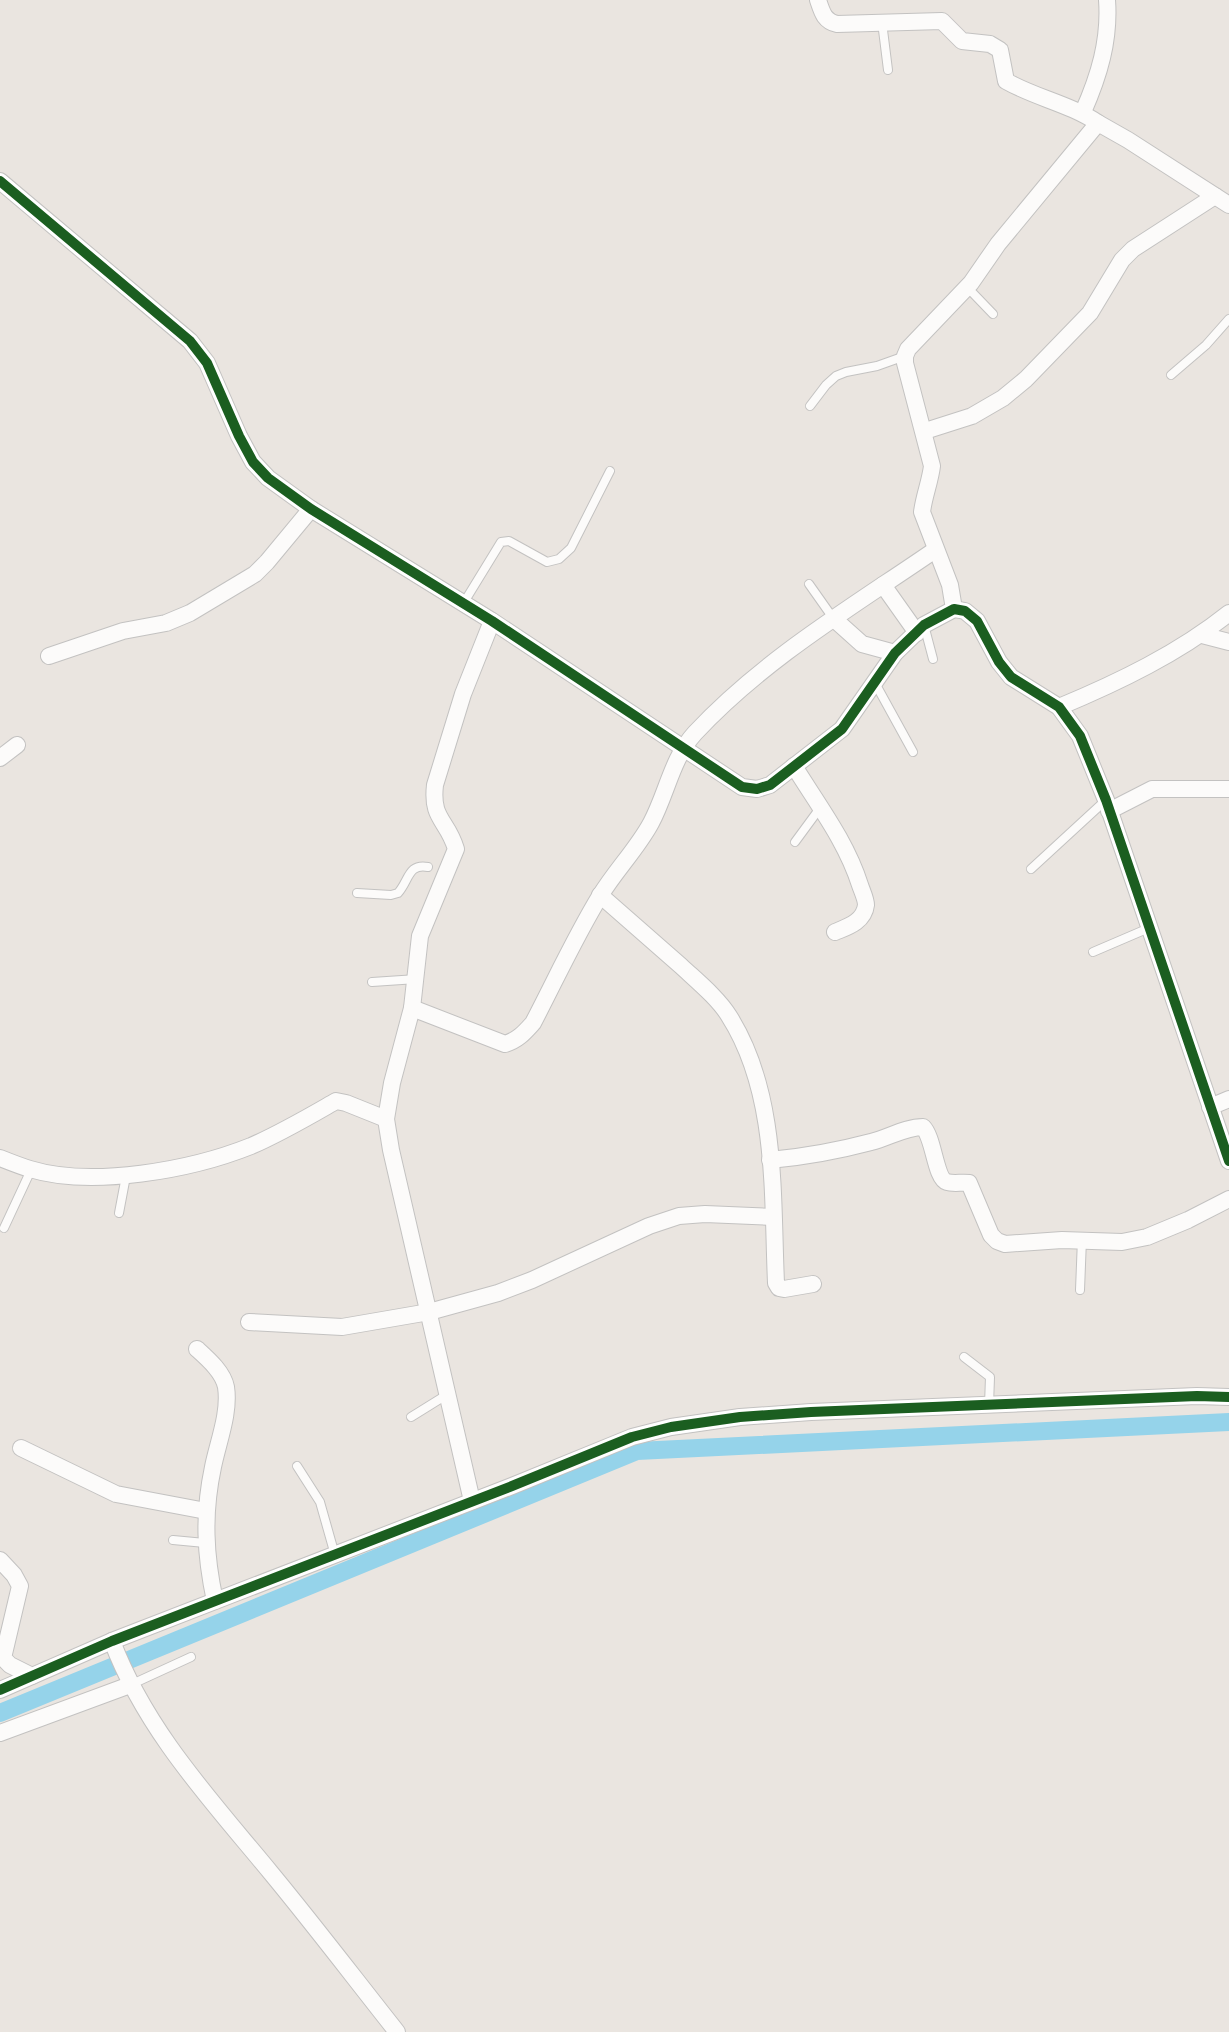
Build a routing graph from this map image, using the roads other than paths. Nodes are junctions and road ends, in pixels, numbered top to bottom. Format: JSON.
{"nodes":[{"id":1,"x":818,"y":0,"type":"edge"},
{"id":2,"x":1107,"y":0,"type":"edge"},
{"id":3,"x":882,"y":22,"type":"junction"},
{"id":4,"x":888,"y":70,"type":"dead end"},
{"id":5,"x":1083,"y":112,"type":"junction"},
{"id":6,"x":1098,"y":123,"type":"junction"},
{"id":7,"x":0,"y":181,"type":"edge"},
{"id":8,"x":1222,"y":201,"type":"edge"},
{"id":9,"x":967,"y":287,"type":"junction"},
{"id":10,"x":993,"y":314,"type":"dead end"},
{"id":11,"x":1229,"y":318,"type":"edge"},
{"id":12,"x":905,"y":356,"type":"junction"},
{"id":13,"x":1171,"y":375,"type":"dead end"},
{"id":14,"x":810,"y":406,"type":"dead end"},
{"id":15,"x":925,"y":431,"type":"junction"},
{"id":16,"x":610,"y":471,"type":"dead end"},
{"id":17,"x":312,"y":509,"type":"junction"},
{"id":18,"x":935,"y":551,"type":"junction"},
{"id":19,"x":809,"y":584,"type":"dead end"},
{"id":20,"x":883,"y":585,"type":"junction"},
{"id":21,"x":463,"y":604,"type":"junction"},
{"id":22,"x":954,"y":609,"type":"junction"},
{"id":23,"x":1229,"y":613,"type":"edge"},
{"id":24,"x":833,"y":618,"type":"junction"},
{"id":25,"x":492,"y":621,"type":"junction"},
{"id":26,"x":920,"y":629,"type":"junction"},
{"id":27,"x":1202,"y":635,"type":"junction"},
{"id":28,"x":1229,"y":642,"type":"edge"},
{"id":29,"x":895,"y":653,"type":"junction"},
{"id":30,"x":49,"y":656,"type":"dead end"},
{"id":31,"x":933,"y":659,"type":"dead end"},
{"id":32,"x":875,"y":683,"type":"junction"},
{"id":33,"x":1059,"y":707,"type":"junction"},
{"id":34,"x":17,"y":745,"type":"dead end"},
{"id":35,"x":684,"y":747,"type":"junction"},
{"id":36,"x":913,"y":752,"type":"dead end"},
{"id":37,"x":0,"y":758,"type":"edge"},
{"id":38,"x":794,"y":766,"type":"junction"},
{"id":39,"x":1229,"y":789,"type":"edge"},
{"id":40,"x":1108,"y":805,"type":"junction"},
{"id":41,"x":820,"y":808,"type":"junction"},
{"id":42,"x":795,"y":842,"type":"dead end"},
{"id":43,"x":428,"y":867,"type":"dead end"},
{"id":44,"x":1031,"y":869,"type":"dead end"},
{"id":45,"x":357,"y":892,"type":"dead end"},
{"id":46,"x":600,"y":895,"type":"junction"},
{"id":47,"x":1149,"y":928,"type":"junction"},
{"id":48,"x":835,"y":932,"type":"dead end"},
{"id":49,"x":1093,"y":952,"type":"dead end"},
{"id":50,"x":417,"y":979,"type":"junction"},
{"id":51,"x":372,"y":982,"type":"dead end"},
{"id":52,"x":412,"y":1008,"type":"junction"},
{"id":53,"x":1229,"y":1099,"type":"edge"},
{"id":54,"x":1210,"y":1107,"type":"junction"},
{"id":55,"x":386,"y":1119,"type":"junction"},
{"id":56,"x":0,"y":1158,"type":"edge"},
{"id":57,"x":769,"y":1160,"type":"junction"},
{"id":58,"x":1229,"y":1161,"type":"edge"},
{"id":59,"x":31,"y":1170,"type":"junction"},
{"id":60,"x":126,"y":1176,"type":"junction"},
{"id":61,"x":1229,"y":1199,"type":"edge"},
{"id":62,"x":120,"y":1213,"type":"dead end"},
{"id":63,"x":773,"y":1217,"type":"junction"},
{"id":64,"x":4,"y":1228,"type":"dead end"},
{"id":65,"x":1082,"y":1240,"type":"junction"},
{"id":66,"x":813,"y":1284,"type":"dead end"},
{"id":67,"x":1080,"y":1290,"type":"dead end"},
{"id":68,"x":429,"y":1312,"type":"junction"},
{"id":69,"x":249,"y":1322,"type":"dead end"},
{"id":70,"x":197,"y":1349,"type":"dead end"},
{"id":71,"x":964,"y":1357,"type":"dead end"},
{"id":72,"x":448,"y":1394,"type":"junction"},
{"id":73,"x":1229,"y":1397,"type":"edge"},
{"id":74,"x":989,"y":1405,"type":"junction"},
{"id":75,"x":411,"y":1417,"type":"dead end"},
{"id":76,"x":21,"y":1448,"type":"dead end"},
{"id":77,"x":297,"y":1466,"type":"dead end"},
{"id":78,"x":472,"y":1501,"type":"junction"},
{"id":79,"x":206,"y":1511,"type":"junction"},
{"id":80,"x":173,"y":1540,"type":"dead end"},
{"id":81,"x":205,"y":1543,"type":"junction"},
{"id":82,"x":335,"y":1555,"type":"junction"},
{"id":83,"x":0,"y":1560,"type":"edge"},
{"id":84,"x":215,"y":1601,"type":"junction"},
{"id":85,"x":114,"y":1646,"type":"junction"},
{"id":86,"x":191,"y":1657,"type":"dead end"},
{"id":87,"x":32,"y":1676,"type":"junction"},
{"id":88,"x":128,"y":1680,"type":"junction"},
{"id":89,"x":0,"y":1690,"type":"edge"},
{"id":90,"x":0,"y":1733,"type":"edge"},
{"id":91,"x":397,"y":2032,"type":"edge"}],
"edges":[{"from":1,"to":3,"type":"street"},
{"from":2,"to":5,"type":"street"},
{"from":3,"to":4,"type":"lane"},
{"from":3,"to":5,"type":"street"},
{"from":5,"to":6,"type":"street"},
{"from":6,"to":8,"type":"street"},
{"from":6,"to":9,"type":"street"},
{"from":7,"to":17,"type":"street"},
{"from":8,"to":15,"type":"street"},
{"from":9,"to":10,"type":"lane"},
{"from":9,"to":12,"type":"street"},
{"from":11,"to":13,"type":"lane"},
{"from":12,"to":14,"type":"lane"},
{"from":12,"to":15,"type":"street"},
{"from":15,"to":18,"type":"street"},
{"from":16,"to":21,"type":"lane"},
{"from":17,"to":21,"type":"street"},
{"from":17,"to":30,"type":"street"},
{"from":18,"to":20,"type":"street"},
{"from":18,"to":22,"type":"street"},
{"from":19,"to":24,"type":"lane"},
{"from":20,"to":24,"type":"street"},
{"from":20,"to":26,"type":"street"},
{"from":21,"to":25,"type":"street"},
{"from":22,"to":26,"type":"street"},
{"from":22,"to":33,"type":"street"},
{"from":23,"to":27,"type":"street"},
{"from":24,"to":29,"type":"street"},
{"from":24,"to":35,"type":"street"},
{"from":25,"to":35,"type":"street"},
{"from":25,"to":50,"type":"street"},
{"from":26,"to":29,"type":"street"},
{"from":26,"to":31,"type":"lane"},
{"from":27,"to":28,"type":"street"},
{"from":27,"to":33,"type":"street"},
{"from":29,"to":32,"type":"street"},
{"from":32,"to":36,"type":"lane"},
{"from":32,"to":38,"type":"street"},
{"from":33,"to":40,"type":"street"},
{"from":34,"to":37,"type":"street"},
{"from":35,"to":38,"type":"street"},
{"from":35,"to":46,"type":"street"},
{"from":38,"to":41,"type":"street"},
{"from":39,"to":40,"type":"street"},
{"from":40,"to":44,"type":"lane"},
{"from":40,"to":47,"type":"street"},
{"from":41,"to":42,"type":"lane"},
{"from":41,"to":48,"type":"street"},
{"from":43,"to":45,"type":"lane"},
{"from":46,"to":52,"type":"street"},
{"from":46,"to":57,"type":"street"},
{"from":47,"to":49,"type":"lane"},
{"from":47,"to":54,"type":"street"},
{"from":50,"to":51,"type":"lane"},
{"from":50,"to":52,"type":"street"},
{"from":52,"to":55,"type":"street"},
{"from":53,"to":54,"type":"street"},
{"from":54,"to":58,"type":"street"},
{"from":55,"to":60,"type":"street"},
{"from":55,"to":68,"type":"street"},
{"from":56,"to":59,"type":"street"},
{"from":57,"to":63,"type":"street"},
{"from":57,"to":65,"type":"street"},
{"from":59,"to":60,"type":"street"},
{"from":59,"to":64,"type":"lane"},
{"from":60,"to":62,"type":"lane"},
{"from":61,"to":65,"type":"street"},
{"from":63,"to":66,"type":"street"},
{"from":63,"to":68,"type":"street"},
{"from":65,"to":67,"type":"lane"},
{"from":68,"to":69,"type":"street"},
{"from":68,"to":72,"type":"street"},
{"from":70,"to":79,"type":"street"},
{"from":71,"to":74,"type":"lane"},
{"from":72,"to":75,"type":"lane"},
{"from":72,"to":78,"type":"street"},
{"from":73,"to":74,"type":"street"},
{"from":74,"to":78,"type":"street"},
{"from":76,"to":79,"type":"street"},
{"from":77,"to":82,"type":"lane"},
{"from":78,"to":82,"type":"street"},
{"from":79,"to":81,"type":"street"},
{"from":80,"to":81,"type":"lane"},
{"from":81,"to":84,"type":"street"},
{"from":82,"to":84,"type":"street"},
{"from":83,"to":87,"type":"street"},
{"from":84,"to":85,"type":"street"},
{"from":85,"to":87,"type":"street"},
{"from":85,"to":88,"type":"street"},
{"from":86,"to":88,"type":"lane"},
{"from":87,"to":89,"type":"street"},
{"from":88,"to":90,"type":"street"},
{"from":88,"to":91,"type":"street"}]}
